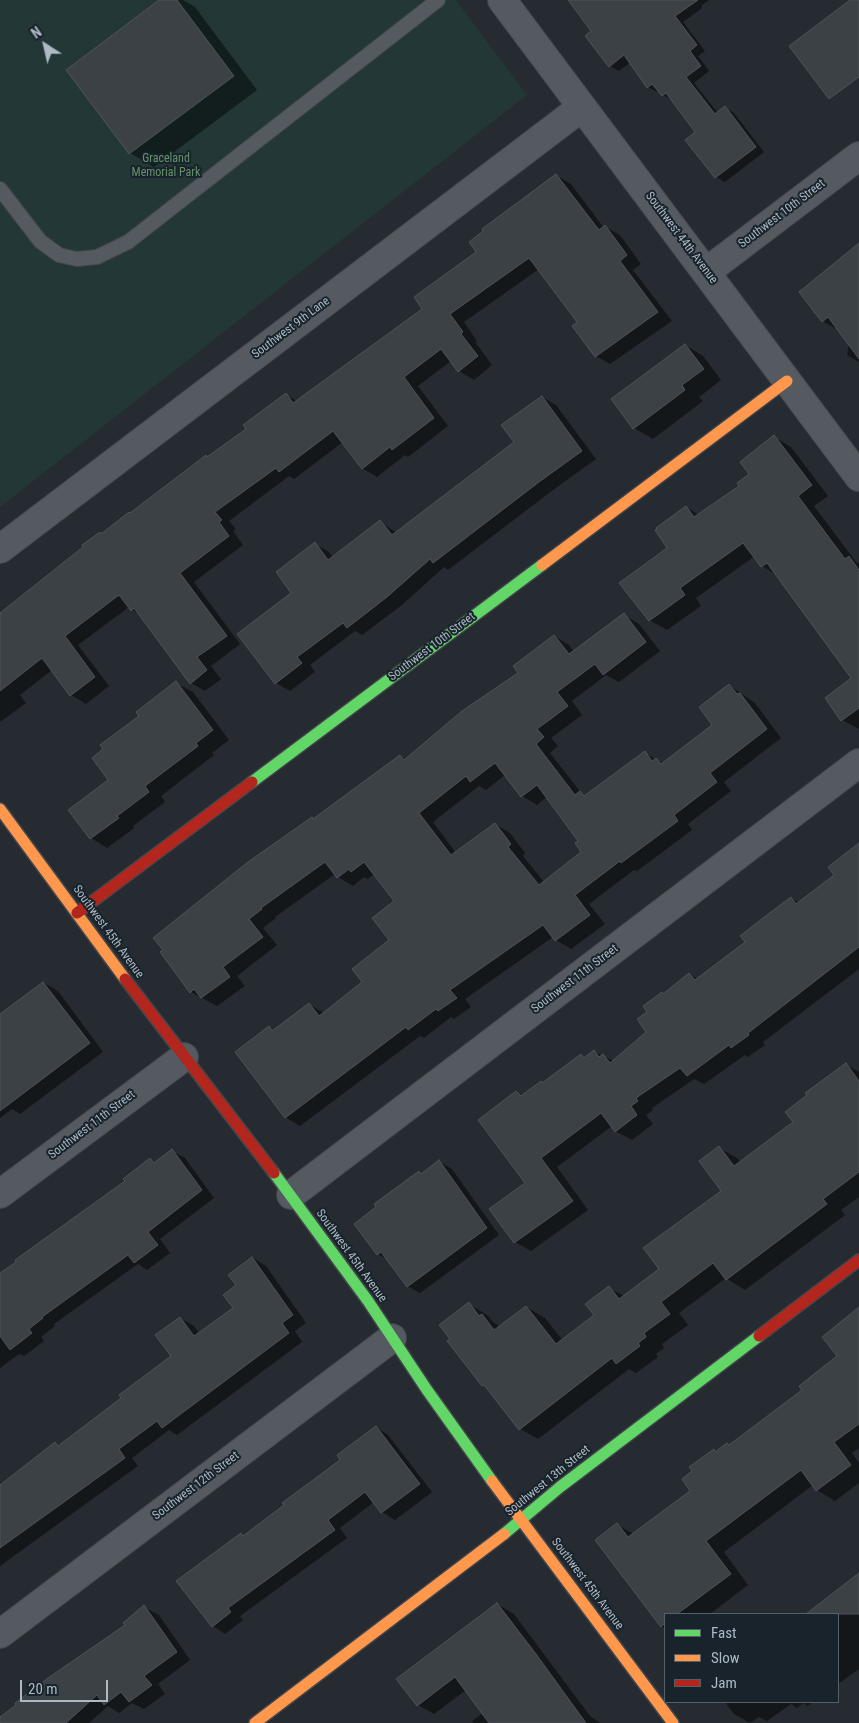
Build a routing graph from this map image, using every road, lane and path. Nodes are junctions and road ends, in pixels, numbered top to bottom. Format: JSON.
{"nodes":[{"id":1,"x":438,"y":0,"type":"edge"},
{"id":2,"x":502,"y":0,"type":"edge"},
{"id":3,"x":582,"y":107,"type":"junction"},
{"id":4,"x":859,"y":156,"type":"edge"},
{"id":5,"x":0,"y":189,"type":"edge"},
{"id":6,"x":706,"y":272,"type":"junction"},
{"id":7,"x":787,"y":381,"type":"junction"},
{"id":8,"x":859,"y":477,"type":"edge"},
{"id":9,"x":0,"y":549,"type":"edge"},
{"id":10,"x":859,"y":764,"type":"edge"},
{"id":11,"x":0,"y":809,"type":"edge"},
{"id":12,"x":77,"y":912,"type":"junction"},
{"id":13,"x":184,"y":1057,"type":"junction"},
{"id":14,"x":0,"y":1194,"type":"edge"},
{"id":15,"x":291,"y":1195,"type":"junction"},
{"id":16,"x":859,"y":1260,"type":"edge"},
{"id":17,"x":392,"y":1338,"type":"junction"},
{"id":18,"x":521,"y":1520,"type":"junction"},
{"id":19,"x":0,"y":1634,"type":"edge"},
{"id":20,"x":255,"y":1723,"type":"edge"},
{"id":21,"x":673,"y":1723,"type":"edge"}],
"edges":[{"from":1,"to":5,"type":"lane"},
{"from":2,"to":3,"type":"street","name":"Southwest 44th Avenue"},
{"from":3,"to":6,"type":"street","name":"Southwest 44th Avenue"},
{"from":3,"to":9,"type":"street","name":"Southwest 9th Lane"},
{"from":4,"to":6,"type":"street","name":"Southwest 10th Street"},
{"from":6,"to":7,"type":"street","name":"Southwest 44th Avenue"},
{"from":7,"to":8,"type":"street","name":"Southwest 44th Avenue"},
{"from":7,"to":12,"type":"street","name":"Southwest 10th Street"},
{"from":10,"to":15,"type":"street","name":"Southwest 11th Street"},
{"from":11,"to":12,"type":"street","name":"Southwest 45th Avenue"},
{"from":12,"to":13,"type":"street","name":"Southwest 45th Avenue"},
{"from":13,"to":14,"type":"street","name":"Southwest 11th Street"},
{"from":13,"to":15,"type":"street","name":"Southwest 45th Avenue"},
{"from":15,"to":17,"type":"street","name":"Southwest 45th Avenue"},
{"from":16,"to":18,"type":"street","name":"Southwest 13th Street"},
{"from":17,"to":18,"type":"street","name":"Southwest 45th Avenue"},
{"from":17,"to":19,"type":"street","name":"Southwest 12th Street"},
{"from":18,"to":20,"type":"street","name":"Southwest 13th Street"},
{"from":18,"to":21,"type":"street","name":"Southwest 45th Avenue"}]}
